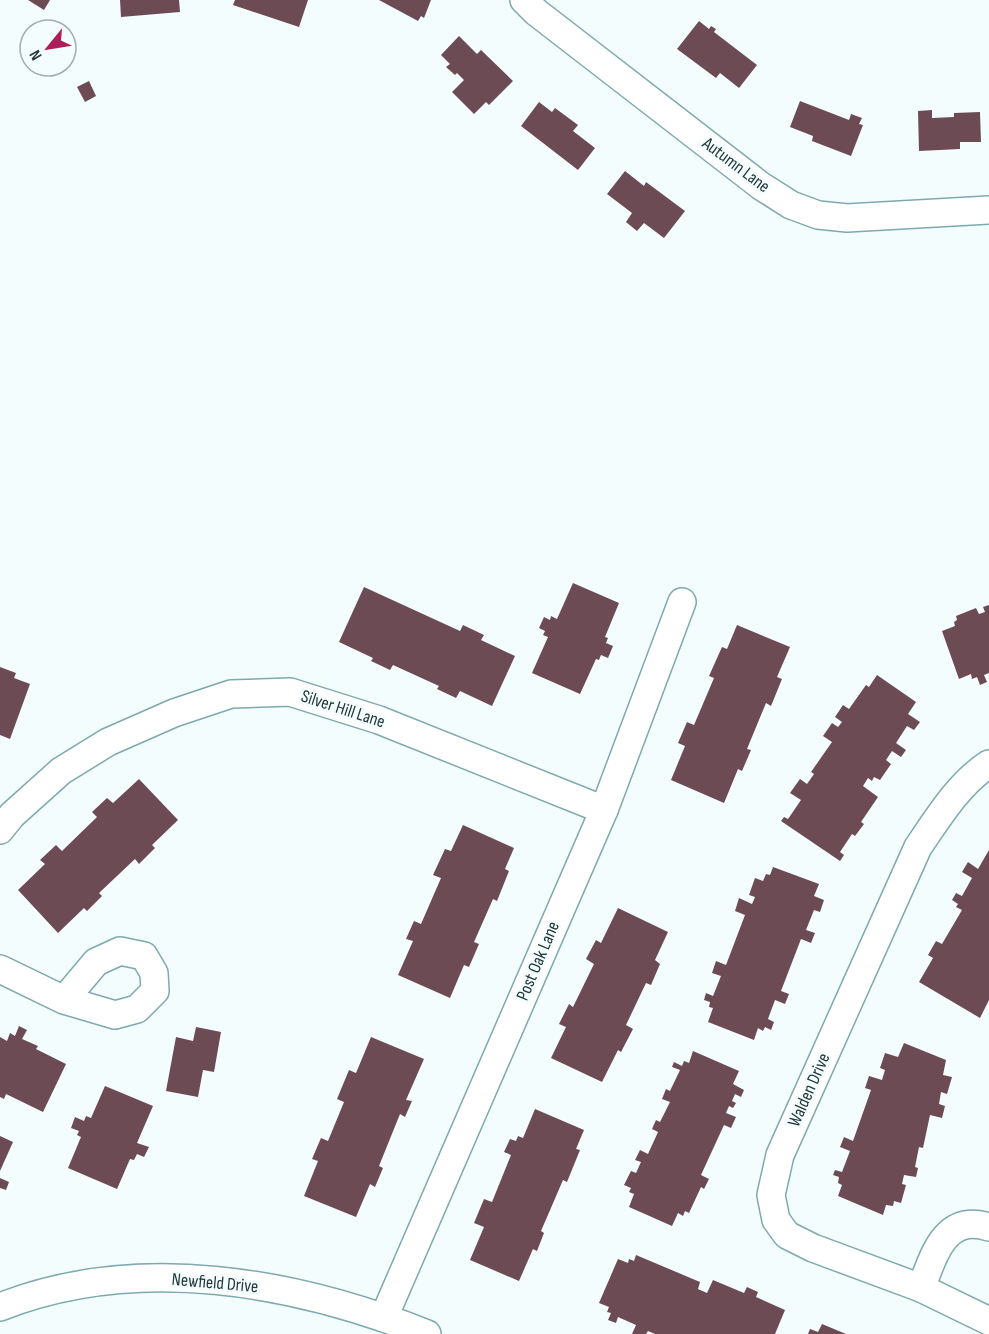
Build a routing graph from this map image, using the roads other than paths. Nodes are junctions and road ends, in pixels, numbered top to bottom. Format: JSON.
{"nodes":[{"id":1,"x":524,"y":0,"type":"edge"},
{"id":2,"x":989,"y":210,"type":"edge"},
{"id":3,"x":682,"y":602,"type":"dead end"},
{"id":4,"x":989,"y":764,"type":"edge"},
{"id":5,"x":604,"y":810,"type":"junction"},
{"id":6,"x":4,"y":818,"type":"edge"},
{"id":7,"x":0,"y":969,"type":"edge"},
{"id":8,"x":64,"y":1000,"type":"dead end"},
{"id":9,"x":989,"y":1227,"type":"edge"},
{"id":10,"x":921,"y":1288,"type":"junction"},
{"id":11,"x":0,"y":1307,"type":"edge"},
{"id":12,"x":384,"y":1317,"type":"junction"},
{"id":13,"x":989,"y":1321,"type":"edge"},
{"id":14,"x":427,"y":1334,"type":"edge"}],
"edges":[{"from":1,"to":2,"type":"street","name":"Autumn Lane"},
{"from":3,"to":5,"type":"street","name":"Post Oak Lane"},
{"from":4,"to":10,"type":"street","name":"Walden Drive"},
{"from":5,"to":6,"type":"street","name":"Silver Hill Lane"},
{"from":5,"to":12,"type":"street","name":"Post Oak Lane"},
{"from":7,"to":8,"type":"street"},
{"from":9,"to":10,"type":"street"},
{"from":10,"to":13,"type":"street","name":"Walden Drive"},
{"from":11,"to":12,"type":"street","name":"Newfield Drive"},
{"from":12,"to":14,"type":"street","name":"Newfield Drive"}]}
